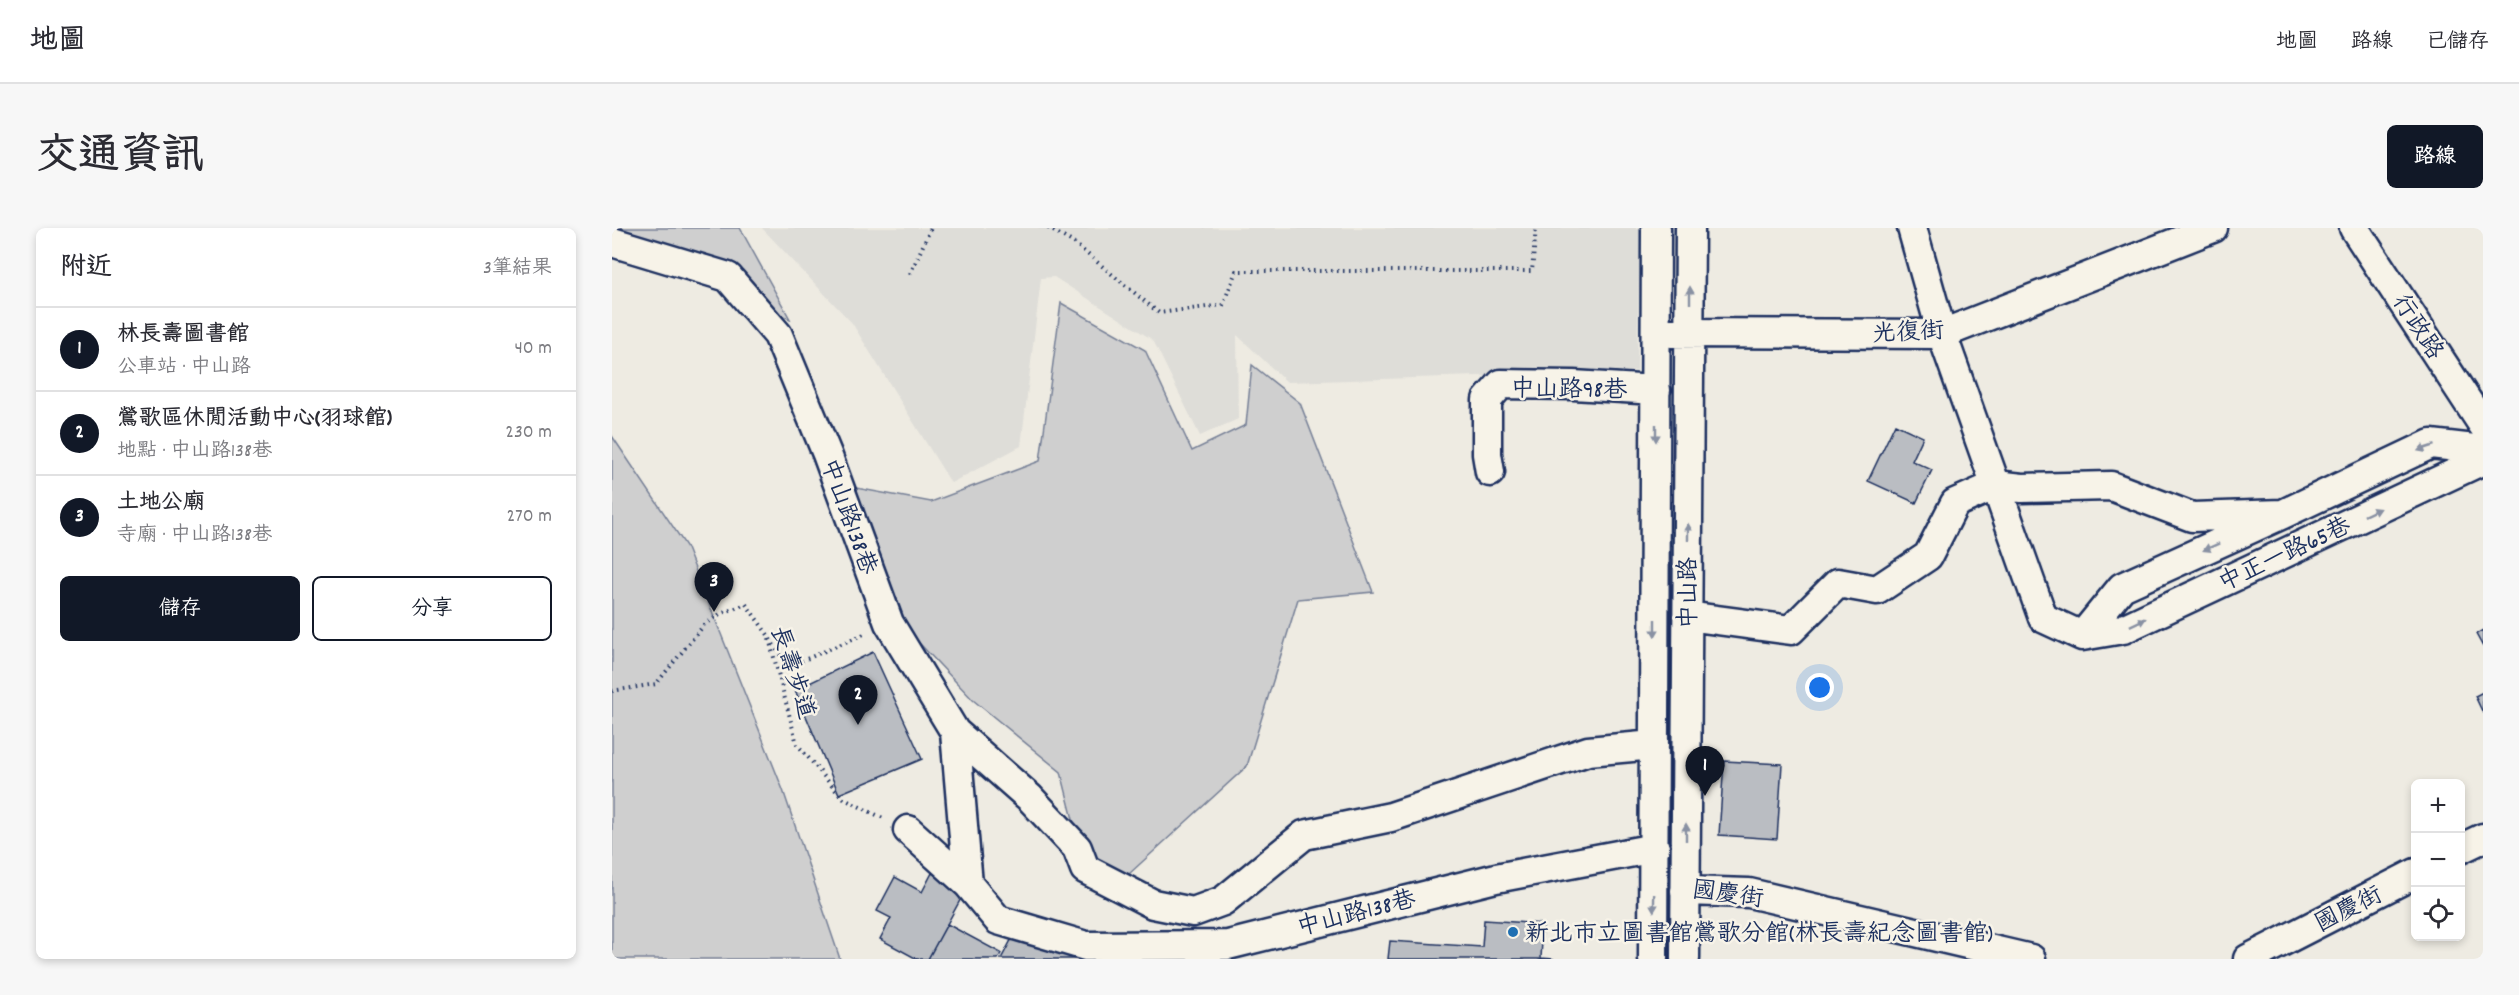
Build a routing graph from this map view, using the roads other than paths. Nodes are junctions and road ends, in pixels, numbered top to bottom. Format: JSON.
{"nodes":[{"id":1,"x":1656,"y":228,"type":"edge"},
{"id":2,"x":1690,"y":228,"type":"edge"},
{"id":3,"x":1912,"y":228,"type":"edge"},
{"id":4,"x":2213,"y":228,"type":"edge"},
{"id":5,"x":2354,"y":228,"type":"edge"},
{"id":6,"x":612,"y":242,"type":"edge"},
{"id":7,"x":1689,"y":332,"type":"junction"},
{"id":8,"x":1656,"y":333,"type":"junction"},
{"id":9,"x":1942,"y":334,"type":"junction"},
{"id":10,"x":1656,"y":390,"type":"junction"},
{"id":11,"x":2483,"y":424,"type":"edge"},
{"id":12,"x":2483,"y":450,"type":"edge"},
{"id":13,"x":2483,"y":460,"type":"edge"},
{"id":14,"x":1490,"y":472,"type":"dead end"},
{"id":15,"x":1996,"y":485,"type":"junction"},
{"id":16,"x":2283,"y":514,"type":"junction"},
{"id":17,"x":1687,"y":616,"type":"junction"},
{"id":18,"x":2082,"y":636,"type":"junction"},
{"id":19,"x":955,"y":732,"type":"junction"},
{"id":20,"x":1654,"y":745,"type":"junction"},
{"id":21,"x":908,"y":830,"type":"road end"},
{"id":22,"x":2483,"y":838,"type":"edge"},
{"id":23,"x":2465,"y":847,"type":"edge"},
{"id":24,"x":1654,"y":848,"type":"junction"},
{"id":25,"x":2411,"y":875,"type":"edge"},
{"id":26,"x":968,"y":884,"type":"junction"},
{"id":27,"x":1685,"y":891,"type":"junction"},
{"id":28,"x":1653,"y":959,"type":"edge"},
{"id":29,"x":1685,"y":959,"type":"edge"},
{"id":30,"x":2031,"y":959,"type":"edge"},
{"id":31,"x":2248,"y":959,"type":"edge"}],
"edges":[{"from":1,"to":8,"type":"street","name":"中山路"},
{"from":7,"to":2,"type":"street","name":"中山路","one_way":true},
{"from":3,"to":9,"type":"street"},
{"from":4,"to":9,"type":"street","name":"光復街"},
{"from":5,"to":11,"type":"street","name":"行政路"},
{"from":6,"to":19,"type":"street","name":"中山路138巷"},
{"from":7,"to":8,"type":"street","name":"光復街"},
{"from":7,"to":9,"type":"street","name":"光復街"},
{"from":17,"to":7,"type":"street","name":"中山路","one_way":true},
{"from":8,"to":10,"type":"street","name":"中山路"},
{"from":9,"to":15,"type":"street"},
{"from":10,"to":14,"type":"street","name":"中山路98巷"},
{"from":10,"to":20,"type":"street","name":"中山路","one_way":true},
{"from":12,"to":16,"type":"street","name":"中正一路65巷","one_way":true},
{"from":18,"to":13,"type":"street","name":"中正一路65巷","one_way":true},
{"from":15,"to":16,"type":"street","name":"中正一路65巷"},
{"from":15,"to":17,"type":"street","name":"中正一路65巷"},
{"from":15,"to":18,"type":"street"},
{"from":16,"to":18,"type":"street","name":"中正一路65巷","one_way":true},
{"from":27,"to":17,"type":"street","name":"中山路","one_way":true},
{"from":19,"to":20,"type":"street"},
{"from":19,"to":26,"type":"street","name":"中山路138巷"},
{"from":20,"to":24,"type":"street","name":"中山路"},
{"from":21,"to":26,"type":"street","name":"中山路138巷"},
{"from":22,"to":23,"type":"street"},
{"from":24,"to":26,"type":"street","name":"中山路138巷"},
{"from":24,"to":27,"type":"street","name":"國慶街"},
{"from":24,"to":28,"type":"street","name":"中山路","one_way":true},
{"from":25,"to":31,"type":"street","name":"國慶街"},
{"from":27,"to":29,"type":"street","name":"中山路"},
{"from":27,"to":30,"type":"street","name":"國慶街"}]}
